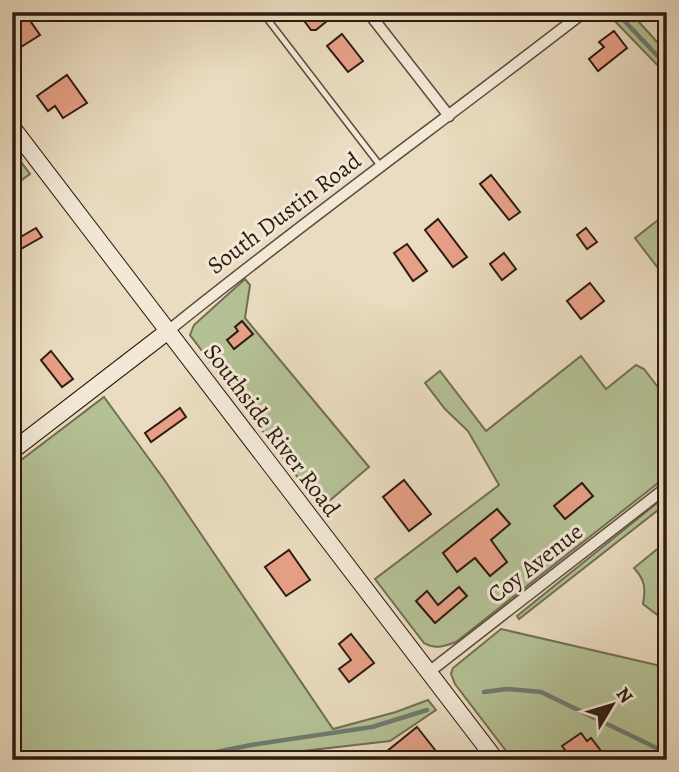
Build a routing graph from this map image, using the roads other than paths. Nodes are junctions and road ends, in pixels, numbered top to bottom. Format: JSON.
{"nodes":[{"id":1,"x":262,"y":12,"type":"edge"},
{"id":2,"x":368,"y":12,"type":"edge"},
{"id":3,"x":584,"y":12,"type":"edge"},
{"id":4,"x":449,"y":116,"type":"junction"},
{"id":5,"x":12,"y":127,"type":"edge"},
{"id":6,"x":382,"y":168,"type":"junction"},
{"id":7,"x":168,"y":331,"type":"junction"},
{"id":8,"x":12,"y":451,"type":"edge"},
{"id":9,"x":667,"y":487,"type":"edge"},
{"id":10,"x":429,"y":672,"type":"junction"},
{"id":11,"x":496,"y":760,"type":"edge"}],
"edges":[{"from":1,"to":6,"type":"lane"},
{"from":2,"to":4,"type":"street"},
{"from":3,"to":4,"type":"street","name":"South Dustin Road"},
{"from":4,"to":6,"type":"street","name":"South Dustin Road"},
{"from":5,"to":7,"type":"main road","name":"Southside River Road"},
{"from":6,"to":7,"type":"street","name":"South Dustin Road"},
{"from":7,"to":8,"type":"main road","name":"South Dustin Road"},
{"from":7,"to":10,"type":"main road","name":"Southside River Road"},
{"from":9,"to":10,"type":"street","name":"Coy Avenue"},
{"from":10,"to":11,"type":"main road","name":"Southside River Road"}]}
